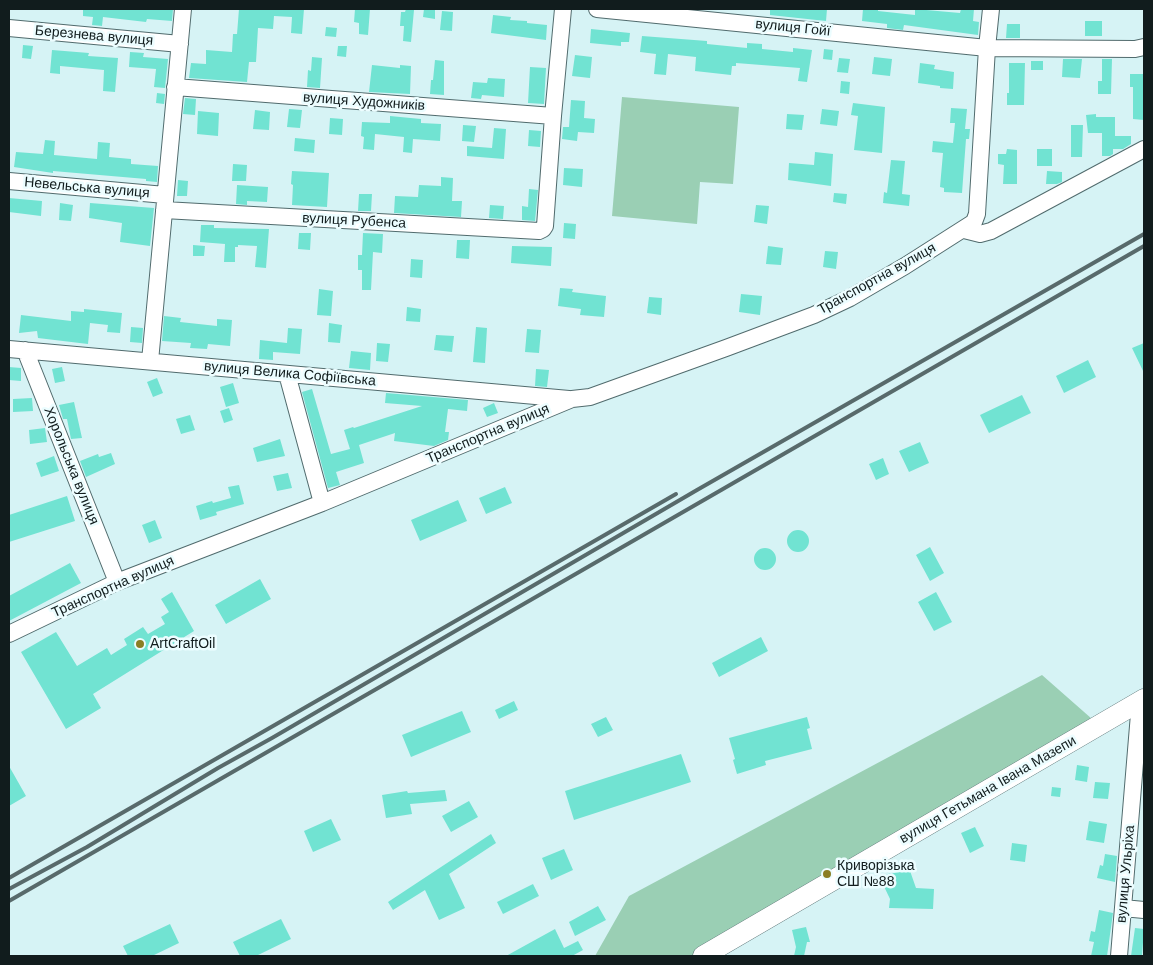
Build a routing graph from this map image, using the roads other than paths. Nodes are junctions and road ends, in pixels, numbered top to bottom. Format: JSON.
{"nodes":[{"id":1,"x":183,"y":9,"type":"edge"},
{"id":2,"x":563,"y":9,"type":"edge"},
{"id":3,"x":598,"y":9,"type":"edge"},
{"id":4,"x":991,"y":9,"type":"edge"},
{"id":5,"x":9,"y":28,"type":"edge"},
{"id":6,"x":180,"y":44,"type":"junction"},
{"id":7,"x":1144,"y":47,"type":"edge"},
{"id":8,"x":988,"y":48,"type":"junction"},
{"id":9,"x":174,"y":87,"type":"junction"},
{"id":10,"x":553,"y":116,"type":"junction"},
{"id":11,"x":1144,"y":149,"type":"edge"},
{"id":12,"x":9,"y":181,"type":"edge"},
{"id":13,"x":164,"y":203,"type":"junction"},
{"id":14,"x":964,"y":230,"type":"junction"},
{"id":15,"x":17,"y":349,"type":"edge"},
{"id":16,"x":150,"y":361,"type":"junction"},
{"id":17,"x":287,"y":374,"type":"junction"},
{"id":18,"x":572,"y":399,"type":"junction"},
{"id":19,"x":322,"y":503,"type":"junction"},
{"id":20,"x":117,"y":582,"type":"junction"},
{"id":21,"x":9,"y":634,"type":"edge"},
{"id":22,"x":1142,"y":700,"type":"edge"},
{"id":23,"x":1137,"y":837,"type":"edge"},
{"id":24,"x":1124,"y":908,"type":"junction"},
{"id":25,"x":1144,"y":910,"type":"edge"},
{"id":26,"x":703,"y":956,"type":"edge"},
{"id":27,"x":1119,"y":956,"type":"edge"}],
"edges":[{"from":1,"to":6,"type":"street"},
{"from":2,"to":10,"type":"street"},
{"from":3,"to":8,"type":"street","name":"вулиця Гойї"},
{"from":4,"to":8,"type":"street","name":"Транспортна вулиця"},
{"from":5,"to":6,"type":"street","name":"Березнева вулиця"},
{"from":6,"to":9,"type":"street"},
{"from":7,"to":8,"type":"street","name":"вулиця Гойї"},
{"from":8,"to":14,"type":"street","name":"Транспортна вулиця"},
{"from":9,"to":10,"type":"street","name":"вулиця Художників"},
{"from":9,"to":13,"type":"street"},
{"from":10,"to":13,"type":"street","name":"вулиця Рубенса"},
{"from":11,"to":14,"type":"street"},
{"from":12,"to":13,"type":"street","name":"Невельська вулиця"},
{"from":13,"to":16,"type":"street"},
{"from":14,"to":18,"type":"street","name":"Транспортна вулиця"},
{"from":15,"to":16,"type":"street","name":"вулиця Велика Софіївська"},
{"from":15,"to":20,"type":"street","name":"Хорольська вулиця"},
{"from":16,"to":17,"type":"street","name":"вулиця Велика Софіївська"},
{"from":17,"to":18,"type":"street","name":"вулиця Велика Софіївська"},
{"from":17,"to":19,"type":"street"},
{"from":18,"to":19,"type":"street","name":"Транспортна вулиця"},
{"from":19,"to":20,"type":"street","name":"Транспортна вулиця"},
{"from":20,"to":21,"type":"street","name":"Транспортна вулиця"},
{"from":22,"to":23,"type":"street","name":"вулиця Ульріха"},
{"from":22,"to":26,"type":"main road","name":"вулиця Гетьмана Івана Мазепи"},
{"from":23,"to":24,"type":"street","name":"вулиця Ульріха"},
{"from":24,"to":25,"type":"street"},
{"from":24,"to":27,"type":"street","name":"вулиця Ульріха"}]}
